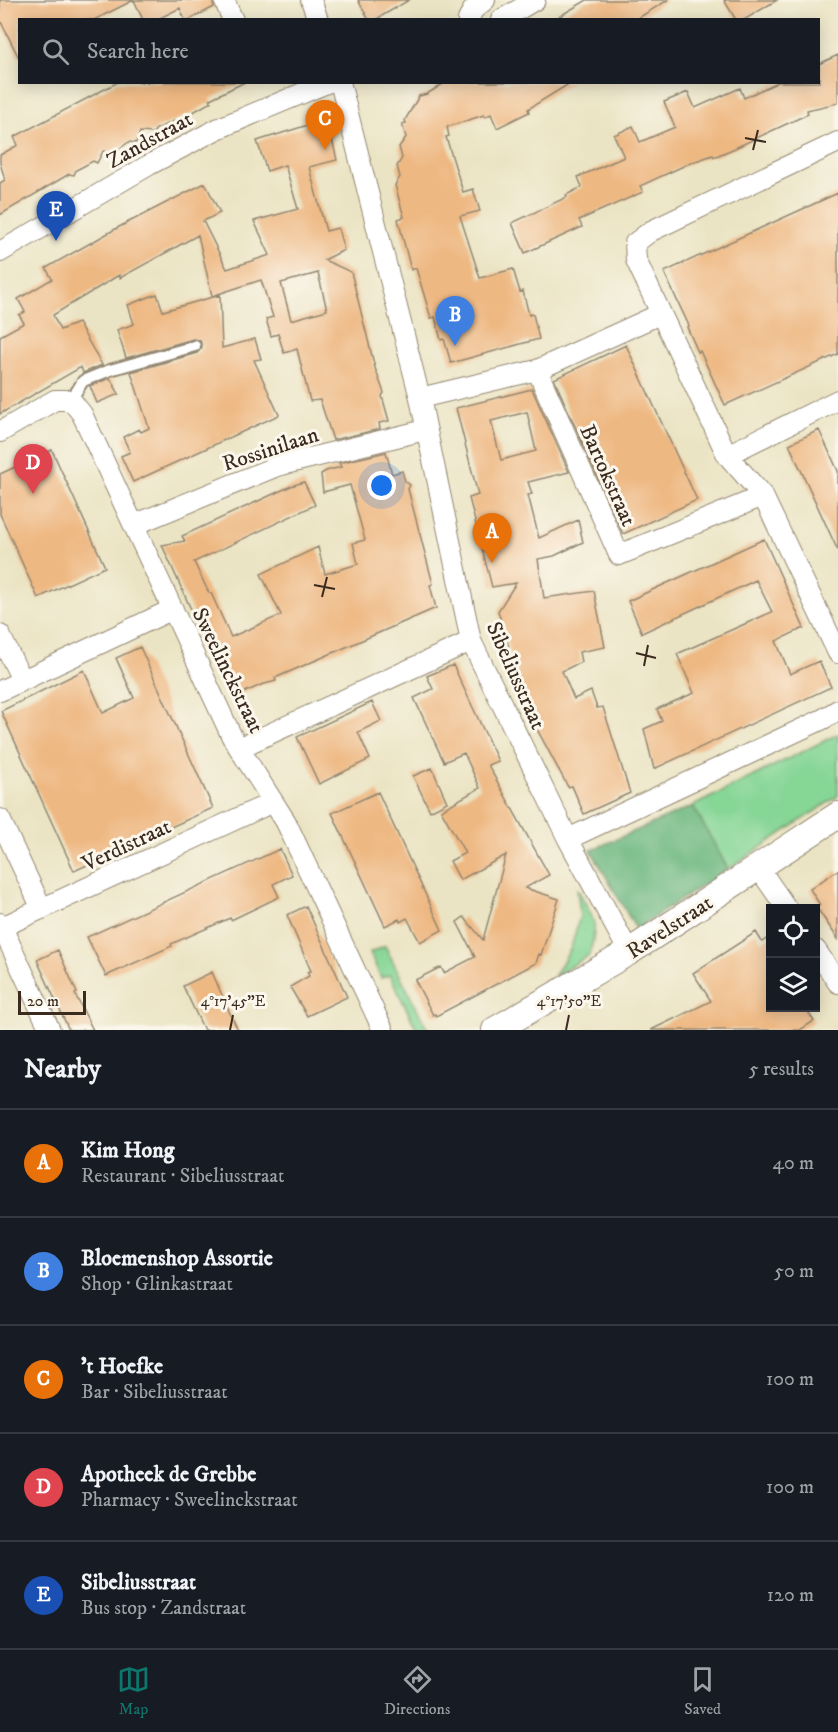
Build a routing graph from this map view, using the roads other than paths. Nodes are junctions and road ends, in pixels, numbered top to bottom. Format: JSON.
{"nodes":[{"id":1,"x":224,"y":0,"type":"edge"},
{"id":2,"x":310,"y":0,"type":"edge"},
{"id":3,"x":485,"y":0,"type":"edge"},
{"id":4,"x":535,"y":0,"type":"edge"},
{"id":5,"x":232,"y":18,"type":"edge"},
{"id":6,"x":317,"y":18,"type":"edge"},
{"id":7,"x":469,"y":18,"type":"edge"},
{"id":8,"x":504,"y":18,"type":"edge"},
{"id":9,"x":324,"y":84,"type":"edge"},
{"id":10,"x":341,"y":84,"type":"edge"},
{"id":11,"x":838,"y":142,"type":"edge"},
{"id":12,"x":0,"y":252,"type":"edge"},
{"id":13,"x":660,"y":314,"type":"junction"},
{"id":14,"x":195,"y":346,"type":"dead end"},
{"id":15,"x":537,"y":370,"type":"junction"},
{"id":16,"x":420,"y":399,"type":"junction"},
{"id":17,"x":71,"y":400,"type":"junction"},
{"id":18,"x":838,"y":400,"type":"edge"},
{"id":19,"x":425,"y":430,"type":"junction"},
{"id":20,"x":0,"y":432,"type":"edge"},
{"id":21,"x":727,"y":455,"type":"junction"},
{"id":22,"x":763,"y":496,"type":"junction"},
{"id":23,"x":134,"y":525,"type":"junction"},
{"id":24,"x":173,"y":609,"type":"junction"},
{"id":25,"x":0,"y":635,"type":"edge"},
{"id":26,"x":471,"y":641,"type":"junction"},
{"id":27,"x":838,"y":653,"type":"edge"},
{"id":28,"x":22,"y":680,"type":"junction"},
{"id":29,"x":0,"y":691,"type":"edge"},
{"id":30,"x":838,"y":710,"type":"edge"},
{"id":31,"x":239,"y":748,"type":"junction"},
{"id":32,"x":273,"y":802,"type":"junction"},
{"id":33,"x":838,"y":815,"type":"edge"},
{"id":34,"x":0,"y":819,"type":"edge"},
{"id":35,"x":568,"y":839,"type":"junction"},
{"id":36,"x":758,"y":867,"type":"junction"},
{"id":37,"x":784,"y":904,"type":"edge"},
{"id":38,"x":42,"y":909,"type":"junction"},
{"id":39,"x":1,"y":926,"type":"edge"},
{"id":40,"x":629,"y":952,"type":"junction"},
{"id":41,"x":820,"y":956,"type":"edge"},
{"id":42,"x":838,"y":983,"type":"edge"},
{"id":43,"x":50,"y":1030,"type":"edge"},
{"id":44,"x":383,"y":1030,"type":"edge"},
{"id":45,"x":495,"y":1030,"type":"edge"}],
"edges":[{"from":1,"to":5,"type":"street"},
{"from":2,"to":6,"type":"street"},
{"from":3,"to":7,"type":"street"},
{"from":4,"to":8,"type":"street"},
{"from":9,"to":12,"type":"street","name":"Zandstraat"},
{"from":10,"to":16,"type":"street","name":"Sibeliusstraat"},
{"from":11,"to":13,"type":"street"},
{"from":13,"to":15,"type":"street"},
{"from":13,"to":21,"type":"street"},
{"from":14,"to":17,"type":"lane"},
{"from":15,"to":16,"type":"street"},
{"from":15,"to":22,"type":"street","name":"Bartokstraat"},
{"from":16,"to":19,"type":"street","name":"Sibeliusstraat"},
{"from":17,"to":20,"type":"street"},
{"from":17,"to":23,"type":"street","name":"Sweelinckstraat"},
{"from":18,"to":21,"type":"street"},
{"from":19,"to":23,"type":"street","name":"Rossinilaan"},
{"from":19,"to":26,"type":"street","name":"Sibeliusstraat"},
{"from":21,"to":22,"type":"street"},
{"from":22,"to":27,"type":"street"},
{"from":23,"to":24,"type":"street","name":"Sweelinckstraat"},
{"from":24,"to":28,"type":"street"},
{"from":24,"to":31,"type":"street","name":"Sweelinckstraat"},
{"from":25,"to":28,"type":"street"},
{"from":26,"to":31,"type":"street"},
{"from":26,"to":35,"type":"street","name":"Sibeliusstraat"},
{"from":28,"to":29,"type":"street"},
{"from":30,"to":35,"type":"street"},
{"from":31,"to":32,"type":"street","name":"Sweelinckstraat"},
{"from":32,"to":38,"type":"street","name":"Verdistraat"},
{"from":32,"to":44,"type":"street","name":"Sweelinckstraat"},
{"from":33,"to":36,"type":"street","name":"Ravelstraat"},
{"from":34,"to":38,"type":"street"},
{"from":35,"to":40,"type":"street","name":"Sibeliusstraat"},
{"from":36,"to":37,"type":"street"},
{"from":36,"to":40,"type":"street","name":"Ravelstraat"},
{"from":38,"to":39,"type":"street","name":"Verdistraat"},
{"from":39,"to":43,"type":"street"},
{"from":40,"to":45,"type":"street","name":"Ravelstraat"},
{"from":41,"to":42,"type":"street"}]}
